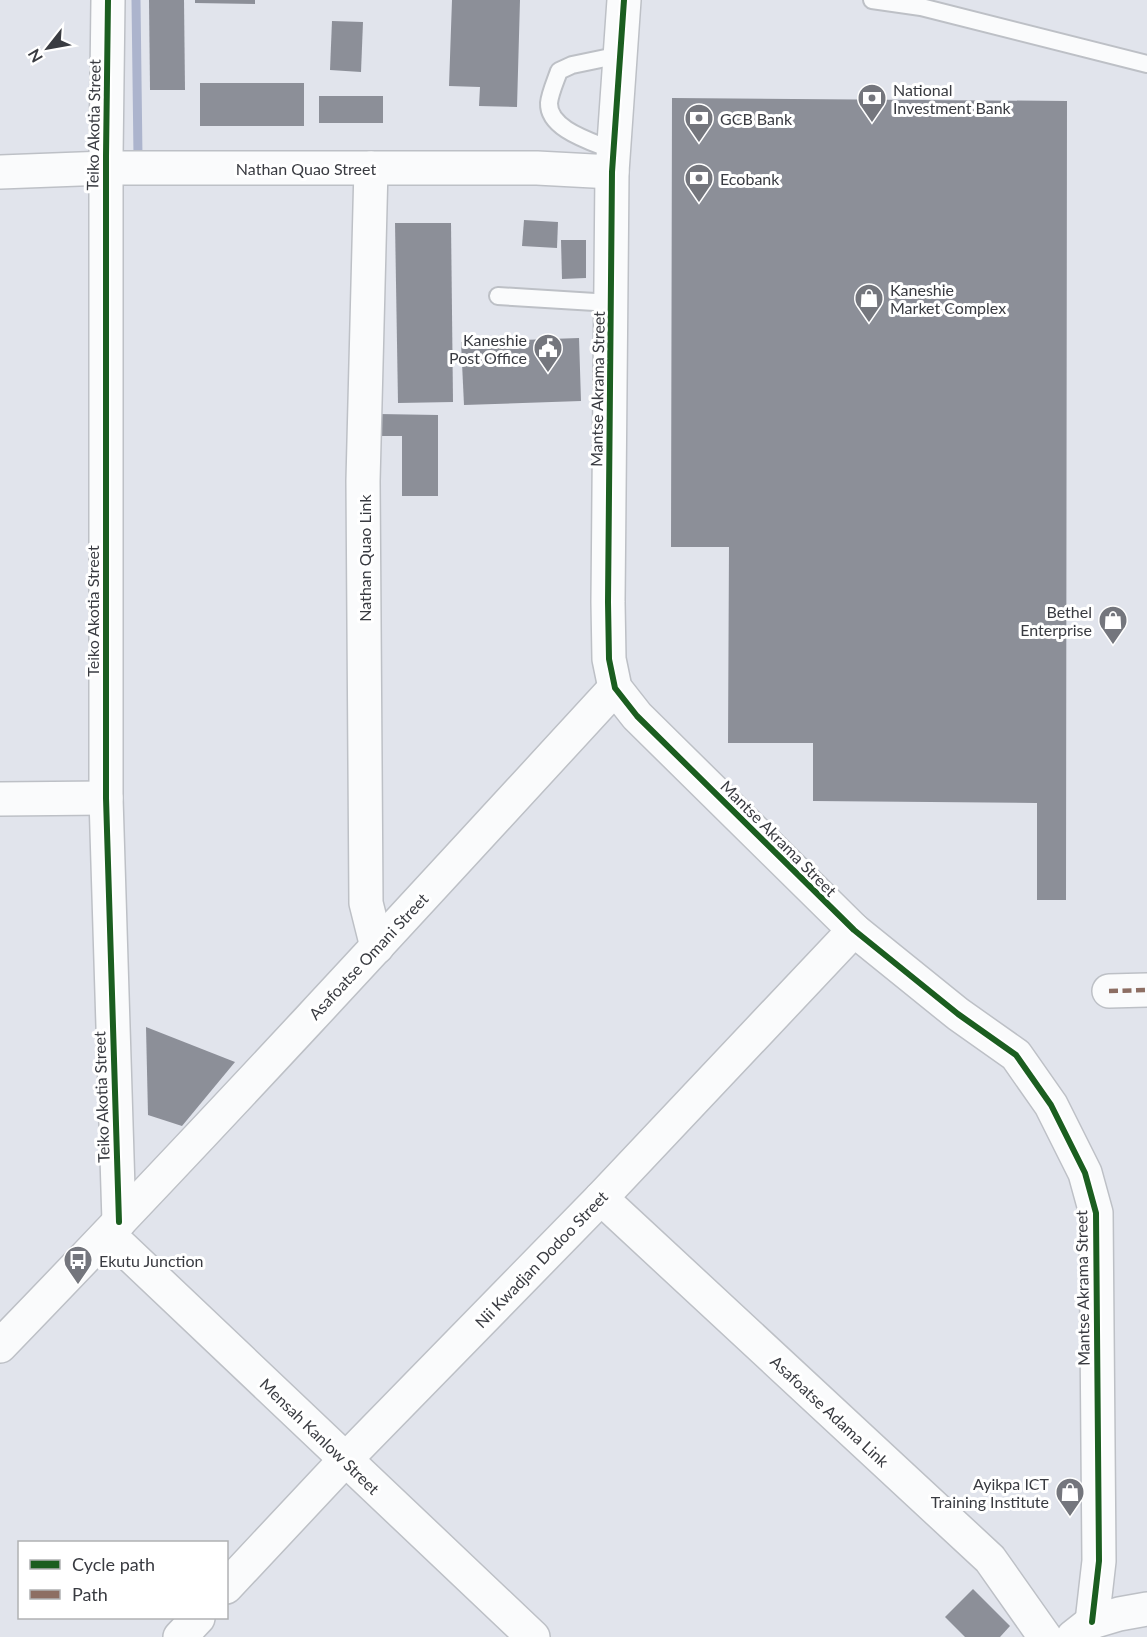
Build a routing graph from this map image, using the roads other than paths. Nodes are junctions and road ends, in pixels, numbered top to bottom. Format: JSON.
{"nodes":[{"id":1,"x":108,"y":0,"type":"edge"},
{"id":2,"x":624,"y":0,"type":"edge"},
{"id":3,"x":872,"y":0,"type":"edge"},
{"id":4,"x":620,"y":55,"type":"junction"},
{"id":5,"x":1147,"y":64,"type":"edge"},
{"id":6,"x":613,"y":162,"type":"junction"},
{"id":7,"x":106,"y":168,"type":"junction"},
{"id":8,"x":371,"y":168,"type":"junction"},
{"id":9,"x":0,"y":172,"type":"edge"},
{"id":10,"x":498,"y":296,"type":"dead end"},
{"id":11,"x":611,"y":303,"type":"junction"},
{"id":12,"x":615,"y":688,"type":"junction"},
{"id":13,"x":106,"y":798,"type":"junction"},
{"id":14,"x":0,"y":799,"type":"edge"},
{"id":15,"x":854,"y":930,"type":"junction"},
{"id":16,"x":377,"y":946,"type":"junction"},
{"id":17,"x":1147,"y":990,"type":"edge"},
{"id":18,"x":1109,"y":991,"type":"dead end"},
{"id":19,"x":601,"y":1198,"type":"junction"},
{"id":20,"x":114,"y":1228,"type":"junction"},
{"id":21,"x":0,"y":1346,"type":"edge"},
{"id":22,"x":345,"y":1460,"type":"junction"},
{"id":23,"x":228,"y":1585,"type":"edge"},
{"id":24,"x":1147,"y":1609,"type":"edge"},
{"id":25,"x":196,"y":1619,"type":"edge"},
{"id":26,"x":1082,"y":1630,"type":"edge"},
{"id":27,"x":180,"y":1637,"type":"edge"},
{"id":28,"x":533,"y":1637,"type":"edge"},
{"id":29,"x":1045,"y":1637,"type":"edge"}],
"edges":[{"from":1,"to":7,"type":"street","name":"Teiko Akotia Street"},
{"from":2,"to":4,"type":"street","name":"Mantse Akrama Street"},
{"from":3,"to":5,"type":"lane"},
{"from":4,"to":6,"type":"street","name":"Mantse Akrama Street"},
{"from":4,"to":6,"type":"lane"},
{"from":6,"to":8,"type":"street","name":"Nathan Quao Street"},
{"from":6,"to":11,"type":"street","name":"Mantse Akrama Street"},
{"from":7,"to":8,"type":"street","name":"Nathan Quao Street"},
{"from":7,"to":9,"type":"street","name":"Nathan Quao Street"},
{"from":7,"to":13,"type":"street","name":"Teiko Akotia Street"},
{"from":8,"to":16,"type":"street","name":"Nathan Quao Link"},
{"from":10,"to":11,"type":"lane"},
{"from":11,"to":12,"type":"street","name":"Mantse Akrama Street"},
{"from":12,"to":15,"type":"street","name":"Mantse Akrama Street"},
{"from":12,"to":16,"type":"street","name":"Asafoatse Omani Street"},
{"from":13,"to":14,"type":"street"},
{"from":13,"to":20,"type":"street","name":"Teiko Akotia Street"},
{"from":15,"to":19,"type":"street","name":"Nii Kwadjan Dodoo Street"},
{"from":15,"to":26,"type":"street","name":"Mantse Akrama Street"},
{"from":16,"to":20,"type":"street","name":"Asafoatse Omani Street"},
{"from":17,"to":18,"type":"street"},
{"from":19,"to":22,"type":"street","name":"Nii Kwadjan Dodoo Street"},
{"from":19,"to":29,"type":"street","name":"Asafoatse Adama Link"},
{"from":20,"to":21,"type":"street","name":"Asafoatse Omani Street"},
{"from":20,"to":22,"type":"street","name":"Mensah Kanlow Street"},
{"from":22,"to":23,"type":"street","name":"Nii Kwadjan Dodoo Street"},
{"from":22,"to":28,"type":"street","name":"Mensah Kanlow Street"},
{"from":24,"to":26,"type":"street"},
{"from":25,"to":27,"type":"street"}]}
